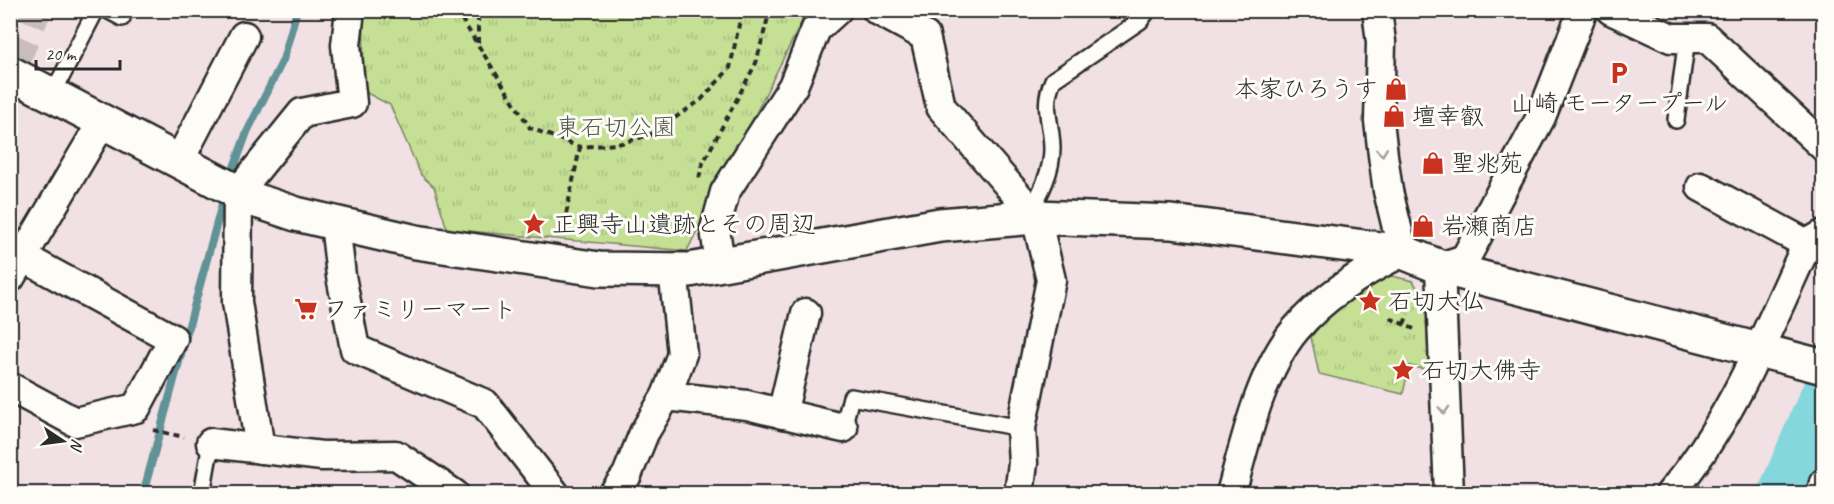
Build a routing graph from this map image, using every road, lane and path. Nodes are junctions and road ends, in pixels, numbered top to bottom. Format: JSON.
{"nodes":[{"id":1,"x":96,"y":10,"type":"edge"},
{"id":2,"x":107,"y":10,"type":"edge"},
{"id":3,"x":350,"y":10,"type":"edge"},
{"id":4,"x":456,"y":10,"type":"edge"},
{"id":5,"x":478,"y":10,"type":"edge"},
{"id":6,"x":742,"y":10,"type":"edge"},
{"id":7,"x":770,"y":10,"type":"edge"},
{"id":8,"x":837,"y":10,"type":"edge"},
{"id":9,"x":877,"y":10,"type":"edge"},
{"id":10,"x":1148,"y":10,"type":"edge"},
{"id":11,"x":1377,"y":10,"type":"edge"},
{"id":12,"x":1583,"y":10,"type":"edge"},
{"id":13,"x":1611,"y":10,"type":"edge"},
{"id":14,"x":122,"y":18,"type":"dead end"},
{"id":15,"x":244,"y":36,"type":"dead end"},
{"id":16,"x":1687,"y":38,"type":"junction"},
{"id":17,"x":478,"y":44,"type":"junction"},
{"id":18,"x":10,"y":74,"type":"edge"},
{"id":19,"x":52,"y":95,"type":"junction"},
{"id":20,"x":1677,"y":120,"type":"dead end"},
{"id":21,"x":103,"y":121,"type":"junction"},
{"id":22,"x":580,"y":147,"type":"junction"},
{"id":23,"x":1824,"y":147,"type":"edge"},
{"id":24,"x":179,"y":161,"type":"junction"},
{"id":25,"x":698,"y":181,"type":"dead end"},
{"id":26,"x":1701,"y":187,"type":"dead end"},
{"id":27,"x":238,"y":192,"type":"junction"},
{"id":28,"x":1033,"y":213,"type":"junction"},
{"id":29,"x":335,"y":223,"type":"junction"},
{"id":30,"x":1815,"y":239,"type":"edge"},
{"id":31,"x":1404,"y":252,"type":"junction"},
{"id":32,"x":15,"y":262,"type":"edge"},
{"id":33,"x":556,"y":262,"type":"junction"},
{"id":34,"x":720,"y":264,"type":"junction"},
{"id":35,"x":1440,"y":267,"type":"junction"},
{"id":36,"x":674,"y":269,"type":"junction"},
{"id":37,"x":806,"y":313,"type":"dead end"},
{"id":38,"x":1408,"y":314,"type":"dead end"},
{"id":39,"x":1404,"y":324,"type":"dead end"},
{"id":40,"x":1757,"y":350,"type":"junction"},
{"id":41,"x":1823,"y":367,"type":"edge"},
{"id":42,"x":10,"y":387,"type":"edge"},
{"id":43,"x":666,"y":396,"type":"junction"},
{"id":44,"x":782,"y":414,"type":"junction"},
{"id":45,"x":843,"y":428,"type":"joint"},
{"id":46,"x":1021,"y":428,"type":"junction"},
{"id":47,"x":211,"y":443,"type":"joint"},
{"id":48,"x":260,"y":449,"type":"junction"},
{"id":49,"x":1824,"y":483,"type":"edge"},
{"id":50,"x":202,"y":494,"type":"edge"},
{"id":51,"x":454,"y":494,"type":"edge"},
{"id":52,"x":555,"y":494,"type":"edge"},
{"id":53,"x":614,"y":494,"type":"edge"},
{"id":54,"x":1019,"y":494,"type":"edge"},
{"id":55,"x":1231,"y":494,"type":"edge"},
{"id":56,"x":1449,"y":494,"type":"edge"},
{"id":57,"x":1670,"y":494,"type":"edge"},
{"id":58,"x":1821,"y":494,"type":"edge"}],
"edges":[{"from":1,"to":19,"type":"lane"},
{"from":2,"to":14,"type":"lane"},
{"from":3,"to":27,"type":"street"},
{"from":4,"to":17,"type":"path"},
{"from":5,"to":17,"type":"path"},
{"from":6,"to":22,"type":"path"},
{"from":7,"to":25,"type":"path"},
{"from":8,"to":34,"type":"street"},
{"from":9,"to":28,"type":"street"},
{"from":10,"to":28,"type":"lane"},
{"from":11,"to":31,"type":"street","one_way":true},
{"from":12,"to":35,"type":"street"},
{"from":13,"to":16,"type":"street"},
{"from":15,"to":24,"type":"street"},
{"from":16,"to":20,"type":"lane"},
{"from":16,"to":23,"type":"street"},
{"from":17,"to":22,"type":"path"},
{"from":18,"to":19,"type":"street"},
{"from":19,"to":21,"type":"street"},
{"from":21,"to":24,"type":"street"},
{"from":21,"to":32,"type":"street"},
{"from":22,"to":33,"type":"path"},
{"from":24,"to":27,"type":"street"},
{"from":26,"to":30,"type":"street"},
{"from":27,"to":29,"type":"street"},
{"from":27,"to":48,"type":"street"},
{"from":28,"to":31,"type":"street"},
{"from":28,"to":34,"type":"street"},
{"from":28,"to":46,"type":"street"},
{"from":29,"to":33,"type":"street"},
{"from":29,"to":52,"type":"street"},
{"from":30,"to":40,"type":"street"},
{"from":31,"to":35,"type":"street"},
{"from":31,"to":55,"type":"street"},
{"from":32,"to":42,"type":"street"},
{"from":33,"to":36,"type":"street"},
{"from":34,"to":36,"type":"street"},
{"from":35,"to":40,"type":"street"},
{"from":35,"to":56,"type":"street","one_way":true},
{"from":36,"to":43,"type":"street"},
{"from":37,"to":44,"type":"street"},
{"from":38,"to":39,"type":"path"},
{"from":40,"to":41,"type":"street"},
{"from":40,"to":57,"type":"street"},
{"from":43,"to":44,"type":"street"},
{"from":43,"to":53,"type":"street"},
{"from":44,"to":45,"type":"street"},
{"from":45,"to":46,"type":"lane"},
{"from":46,"to":54,"type":"street"},
{"from":47,"to":48,"type":"street"},
{"from":47,"to":50,"type":"lane"},
{"from":48,"to":51,"type":"street"},
{"from":49,"to":58,"type":"street"}]}
